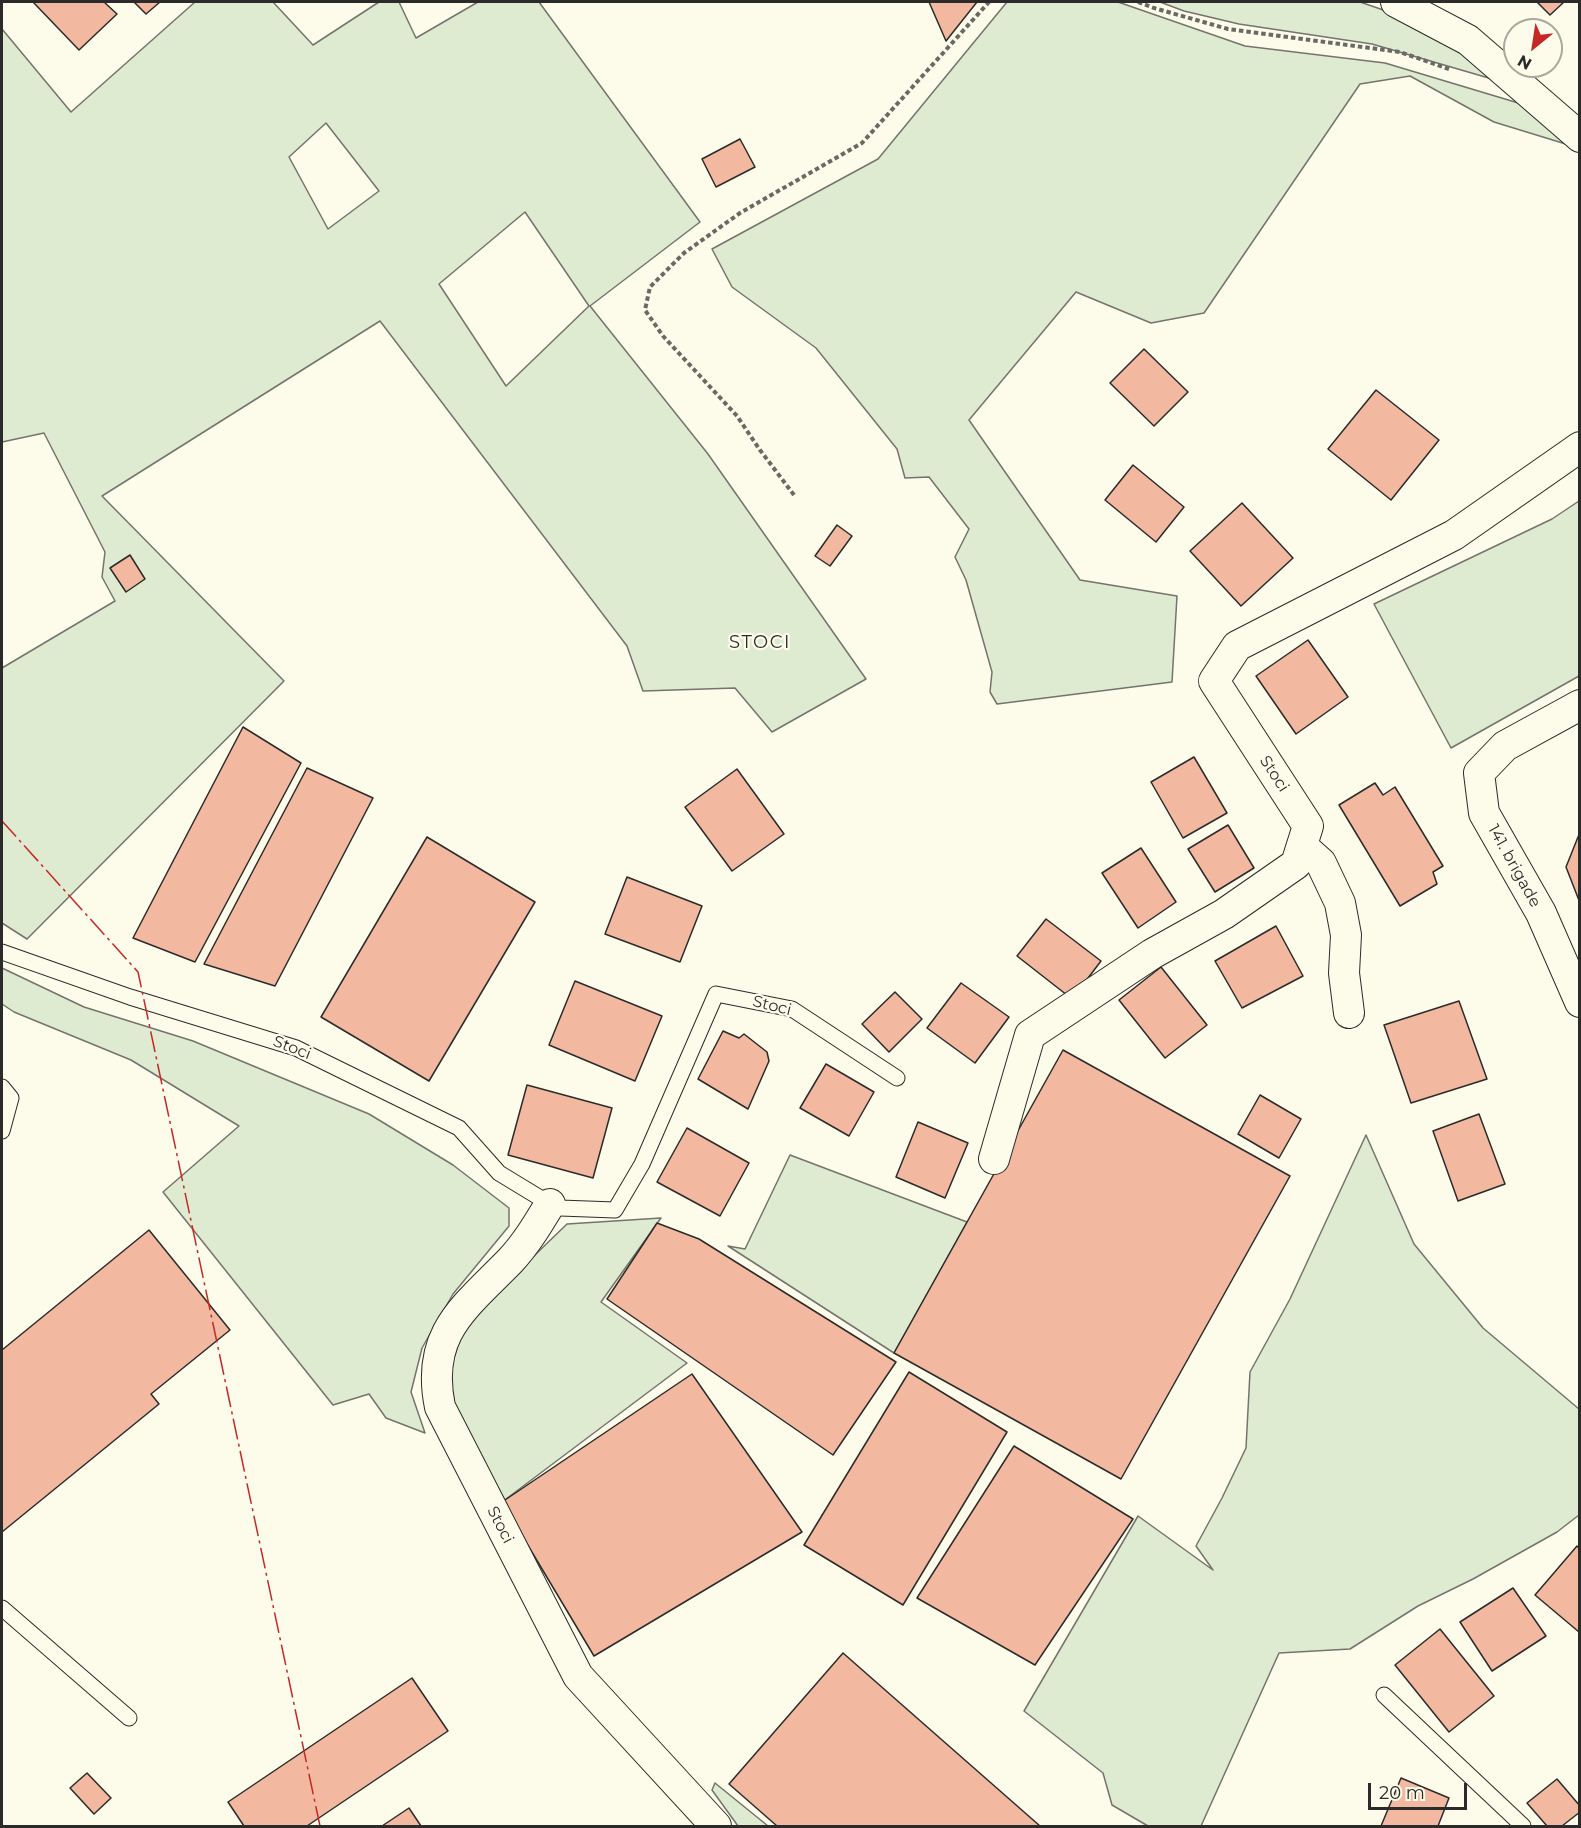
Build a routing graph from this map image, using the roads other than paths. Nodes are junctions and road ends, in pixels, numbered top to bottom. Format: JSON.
{"nodes":[{"id":1,"x":1396,"y":2,"type":"edge"},
{"id":2,"x":1580,"y":137,"type":"edge"},
{"id":3,"x":1580,"y":447,"type":"edge"},
{"id":4,"x":1580,"y":705,"type":"edge"},
{"id":5,"x":1302,"y":846,"type":"junction"},
{"id":6,"x":2,"y":952,"type":"edge"},
{"id":7,"x":1580,"y":1002,"type":"edge"},
{"id":8,"x":1349,"y":1013,"type":"dead end"},
{"id":9,"x":897,"y":1078,"type":"dead end"},
{"id":10,"x":2,"y":1088,"type":"edge"},
{"id":11,"x":2,"y":1131,"type":"edge"},
{"id":12,"x":994,"y":1159,"type":"dead end"},
{"id":13,"x":550,"y":1204,"type":"junction"},
{"id":14,"x":2,"y":1608,"type":"edge"},
{"id":15,"x":1384,"y":1695,"type":"dead end"},
{"id":16,"x":129,"y":1718,"type":"dead end"},
{"id":17,"x":716,"y":1827,"type":"edge"},
{"id":18,"x":1523,"y":1827,"type":"edge"}],
"edges":[{"from":1,"to":2,"type":"street"},
{"from":3,"to":5,"type":"street","name":"Stoci"},
{"from":4,"to":7,"type":"street","name":"141. brigade"},
{"from":5,"to":8,"type":"street"},
{"from":5,"to":12,"type":"street","name":"Stoci"},
{"from":6,"to":13,"type":"lane","name":"Stoci"},
{"from":9,"to":13,"type":"lane","name":"Stoci"},
{"from":10,"to":11,"type":"lane"},
{"from":13,"to":17,"type":"street","name":"Stoci"},
{"from":14,"to":16,"type":"lane"},
{"from":15,"to":18,"type":"lane"}]}
